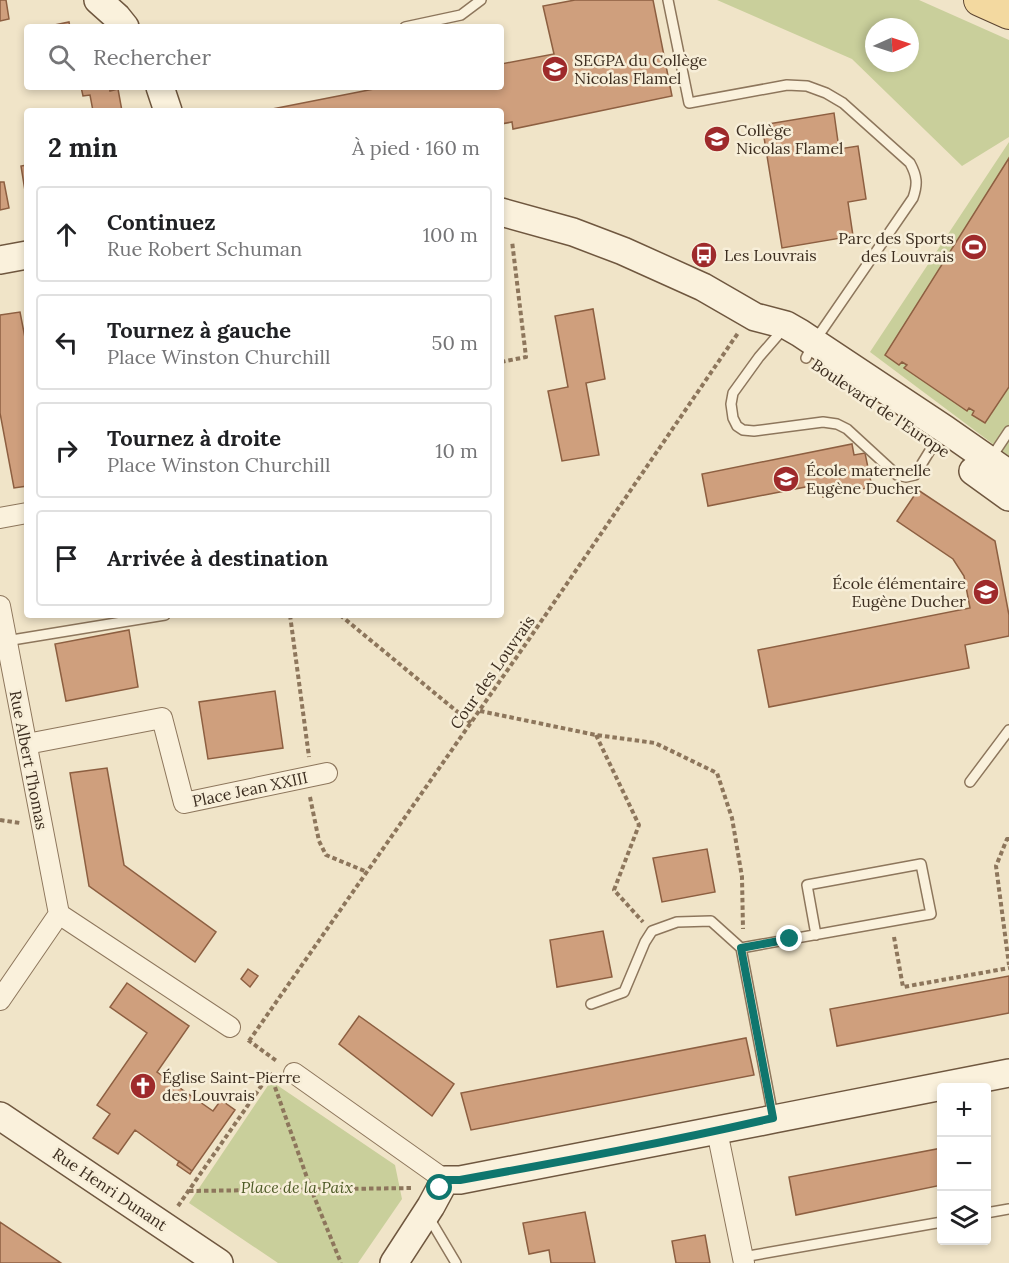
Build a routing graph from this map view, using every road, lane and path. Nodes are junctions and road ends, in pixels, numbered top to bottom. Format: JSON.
{"nodes":[{"id":1,"x":98,"y":0,"type":"edge"},
{"id":2,"x":481,"y":0,"type":"edge"},
{"id":3,"x":668,"y":0,"type":"edge"},
{"id":4,"x":980,"y":0,"type":"edge"},
{"id":5,"x":1009,"y":13,"type":"edge"},
{"id":6,"x":123,"y":24,"type":"edge"},
{"id":7,"x":419,"y":24,"type":"edge"},
{"id":8,"x":161,"y":90,"type":"edge"},
{"id":9,"x":167,"y":108,"type":"edge"},
{"id":10,"x":505,"y":212,"type":"edge"},
{"id":11,"x":24,"y":256,"type":"edge"},
{"id":12,"x":0,"y":260,"type":"edge"},
{"id":13,"x":752,"y":316,"type":"junction"},
{"id":14,"x":781,"y":332,"type":"junction"},
{"id":15,"x":810,"y":350,"type":"junction"},
{"id":16,"x":504,"y":361,"type":"edge"},
{"id":17,"x":1009,"y":431,"type":"edge"},
{"id":18,"x":934,"y":444,"type":"junction"},
{"id":19,"x":999,"y":467,"type":"edge"},
{"id":20,"x":1009,"y":497,"type":"edge"},
{"id":21,"x":24,"y":514,"type":"edge"},
{"id":22,"x":0,"y":518,"type":"edge"},
{"id":23,"x":0,"y":606,"type":"edge"},
{"id":24,"x":147,"y":618,"type":"edge"},
{"id":25,"x":344,"y":618,"type":"edge"},
{"id":26,"x":6,"y":641,"type":"junction"},
{"id":27,"x":479,"y":711,"type":"junction"},
{"id":28,"x":471,"y":723,"type":"junction"},
{"id":29,"x":1009,"y":730,"type":"edge"},
{"id":30,"x":596,"y":735,"type":"junction"},
{"id":31,"x":27,"y":744,"type":"junction"},
{"id":32,"x":327,"y":773,"type":"dead end"},
{"id":33,"x":970,"y":782,"type":"dead end"},
{"id":34,"x":1009,"y":839,"type":"edge"},
{"id":35,"x":59,"y":914,"type":"junction"},
{"id":36,"x":891,"y":921,"type":"junction"},
{"id":37,"x":652,"y":931,"type":"junction"},
{"id":38,"x":816,"y":934,"type":"junction"},
{"id":39,"x":742,"y":948,"type":"junction"},
{"id":40,"x":1009,"y":967,"type":"edge"},
{"id":41,"x":0,"y":999,"type":"edge"},
{"id":42,"x":591,"y":1004,"type":"dead end"},
{"id":43,"x":230,"y":1027,"type":"joint"},
{"id":44,"x":249,"y":1041,"type":"junction"},
{"id":45,"x":286,"y":1067,"type":"junction"},
{"id":46,"x":270,"y":1073,"type":"junction"},
{"id":47,"x":1009,"y":1073,"type":"edge"},
{"id":48,"x":0,"y":1116,"type":"edge"},
{"id":49,"x":773,"y":1118,"type":"junction"},
{"id":50,"x":717,"y":1131,"type":"junction"},
{"id":51,"x":442,"y":1184,"type":"junction"},
{"id":52,"x":311,"y":1189,"type":"junction"},
{"id":53,"x":189,"y":1191,"type":"junction"},
{"id":54,"x":1009,"y":1209,"type":"edge"},
{"id":55,"x":426,"y":1213,"type":"junction"},
{"id":56,"x":991,"y":1213,"type":"edge"},
{"id":57,"x":937,"y":1222,"type":"edge"},
{"id":58,"x":165,"y":1225,"type":"junction"},
{"id":59,"x":203,"y":1258,"type":"edge"},
{"id":60,"x":744,"y":1260,"type":"edge"},
{"id":61,"x":341,"y":1263,"type":"edge"},
{"id":62,"x":394,"y":1263,"type":"edge"},
{"id":63,"x":456,"y":1263,"type":"edge"}],
"edges":[{"from":1,"to":6,"type":"street"},
{"from":2,"to":7,"type":"lane"},
{"from":3,"to":15,"type":"lane"},
{"from":4,"to":5,"type":"main road"},
{"from":8,"to":9,"type":"street"},
{"from":10,"to":13,"type":"street","name":"Boulevard de l'Europe"},
{"from":10,"to":16,"type":"path"},
{"from":11,"to":12,"type":"street"},
{"from":13,"to":14,"type":"street","name":"Boulevard de l'Europe"},
{"from":13,"to":27,"type":"path","name":"Cour des Louvrais"},
{"from":14,"to":15,"type":"street","name":"Boulevard de l'Europe"},
{"from":14,"to":18,"type":"lane"},
{"from":15,"to":18,"type":"street","name":"Boulevard de l'Europe"},
{"from":15,"to":19,"type":"street","name":"Boulevard de l'Europe"},
{"from":17,"to":19,"type":"lane"},
{"from":18,"to":20,"type":"street","name":"Boulevard de l'Europe"},
{"from":21,"to":22,"type":"street"},
{"from":23,"to":26,"type":"street","name":"Rue Albert Thomas"},
{"from":24,"to":26,"type":"lane"},
{"from":25,"to":28,"type":"path"},
{"from":26,"to":31,"type":"street","name":"Rue Albert Thomas"},
{"from":27,"to":28,"type":"path","name":"Cour des Louvrais"},
{"from":27,"to":30,"type":"path"},
{"from":28,"to":44,"type":"path","name":"Cour des Louvrais"},
{"from":29,"to":33,"type":"lane"},
{"from":30,"to":37,"type":"path"},
{"from":30,"to":39,"type":"path"},
{"from":31,"to":32,"type":"street","name":"Place Jean XXIII"},
{"from":31,"to":35,"type":"street","name":"Rue Albert Thomas"},
{"from":34,"to":40,"type":"path"},
{"from":35,"to":41,"type":"street"},
{"from":35,"to":43,"type":"street"},
{"from":36,"to":38,"type":"lane"},
{"from":36,"to":38,"type":"lane"},
{"from":36,"to":40,"type":"path"},
{"from":37,"to":39,"type":"lane"},
{"from":37,"to":42,"type":"lane"},
{"from":38,"to":39,"type":"lane"},
{"from":39,"to":49,"type":"lane"},
{"from":43,"to":44,"type":"path"},
{"from":44,"to":45,"type":"path"},
{"from":45,"to":46,"type":"path"},
{"from":45,"to":51,"type":"street"},
{"from":46,"to":52,"type":"path"},
{"from":46,"to":53,"type":"path"},
{"from":47,"to":49,"type":"street"},
{"from":48,"to":58,"type":"street","name":"Rue Henri Dunant"},
{"from":49,"to":50,"type":"street"},
{"from":50,"to":51,"type":"street"},
{"from":50,"to":60,"type":"street"},
{"from":51,"to":52,"type":"path"},
{"from":51,"to":55,"type":"street"},
{"from":52,"to":53,"type":"path"},
{"from":52,"to":61,"type":"path"},
{"from":53,"to":58,"type":"path"},
{"from":54,"to":56,"type":"lane"},
{"from":55,"to":62,"type":"street"},
{"from":55,"to":63,"type":"lane"},
{"from":57,"to":60,"type":"lane"},
{"from":58,"to":59,"type":"street","name":"Rue Henri Dunant"}]}
